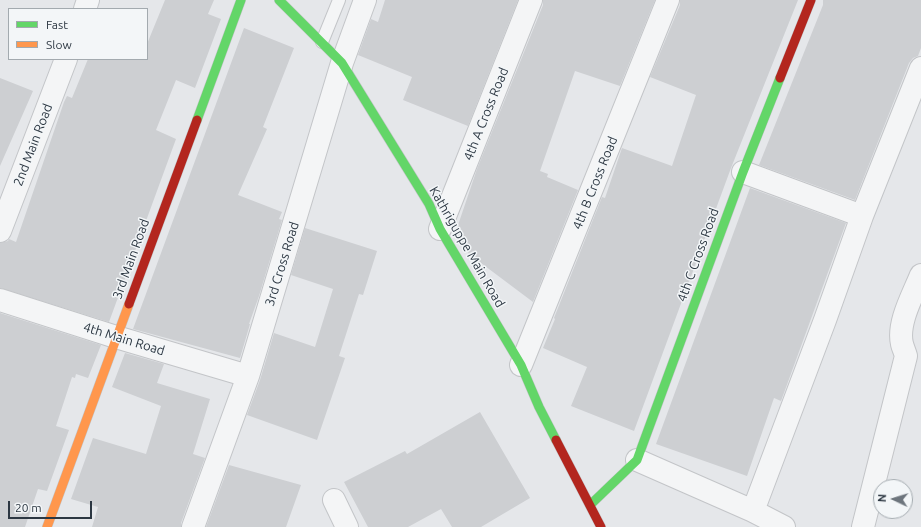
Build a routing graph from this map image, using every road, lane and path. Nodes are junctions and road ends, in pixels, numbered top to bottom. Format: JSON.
{"nodes":[{"id":1,"x":241,"y":0,"type":"edge"},
{"id":2,"x":339,"y":0,"type":"edge"},
{"id":3,"x":365,"y":0,"type":"edge"},
{"id":4,"x":531,"y":0,"type":"edge"},
{"id":5,"x":668,"y":0,"type":"edge"},
{"id":6,"x":811,"y":0,"type":"edge"},
{"id":7,"x":282,"y":1,"type":"edge"},
{"id":8,"x":322,"y":42,"type":"junction"},
{"id":9,"x":66,"y":60,"type":"edge"},
{"id":10,"x":342,"y":63,"type":"junction"},
{"id":11,"x":921,"y":68,"type":"edge"},
{"id":12,"x":743,"y":172,"type":"junction"},
{"id":13,"x":862,"y":216,"type":"junction"},
{"id":14,"x":440,"y":229,"type":"junction"},
{"id":15,"x":0,"y":231,"type":"edge"},
{"id":16,"x":921,"y":276,"type":"edge"},
{"id":17,"x":0,"y":300,"type":"edge"},
{"id":18,"x":116,"y":337,"type":"junction"},
{"id":19,"x":521,"y":365,"type":"junction"},
{"id":20,"x":248,"y":376,"type":"junction"},
{"id":21,"x":637,"y":460,"type":"junction"},
{"id":22,"x":334,"y":500,"type":"dead end"},
{"id":23,"x":590,"y":505,"type":"junction"},
{"id":24,"x":753,"y":511,"type":"junction"},
{"id":25,"x":47,"y":527,"type":"edge"},
{"id":26,"x":193,"y":527,"type":"edge"},
{"id":27,"x":347,"y":527,"type":"edge"},
{"id":28,"x":601,"y":527,"type":"edge"},
{"id":29,"x":784,"y":527,"type":"edge"},
{"id":30,"x":862,"y":527,"type":"edge"}],
"edges":[{"from":1,"to":18,"type":"street","name":"3rd Main Road"},
{"from":2,"to":8,"type":"lane"},
{"from":3,"to":10,"type":"street","name":"3rd Cross Road"},
{"from":4,"to":14,"type":"street","name":"4th A Cross Road"},
{"from":5,"to":19,"type":"street","name":"4th B Cross Road"},
{"from":6,"to":12,"type":"street","name":"4th C Cross Road"},
{"from":7,"to":8,"type":"street","name":"Kathriguppe Main Road"},
{"from":8,"to":10,"type":"street","name":"Kathriguppe Main Road"},
{"from":9,"to":15,"type":"street","name":"2nd Main Road"},
{"from":10,"to":14,"type":"street","name":"Kathriguppe Main Road"},
{"from":10,"to":20,"type":"street","name":"3rd Cross Road"},
{"from":11,"to":13,"type":"street"},
{"from":12,"to":13,"type":"street"},
{"from":12,"to":21,"type":"street","name":"4th C Cross Road"},
{"from":13,"to":24,"type":"street"},
{"from":14,"to":19,"type":"street","name":"Kathriguppe Main Road"},
{"from":16,"to":30,"type":"street"},
{"from":17,"to":18,"type":"street","name":"4th Main Road"},
{"from":18,"to":20,"type":"street","name":"4th Main Road"},
{"from":18,"to":25,"type":"street","name":"3rd Main Road"},
{"from":19,"to":23,"type":"street","name":"Kathriguppe Main Road"},
{"from":20,"to":26,"type":"street","name":"3rd Cross Road"},
{"from":21,"to":23,"type":"street","name":"4th C Cross Road"},
{"from":21,"to":24,"type":"street"},
{"from":22,"to":27,"type":"street"},
{"from":23,"to":28,"type":"street","name":"Kathriguppe Main Road"},
{"from":24,"to":29,"type":"street"}]}
